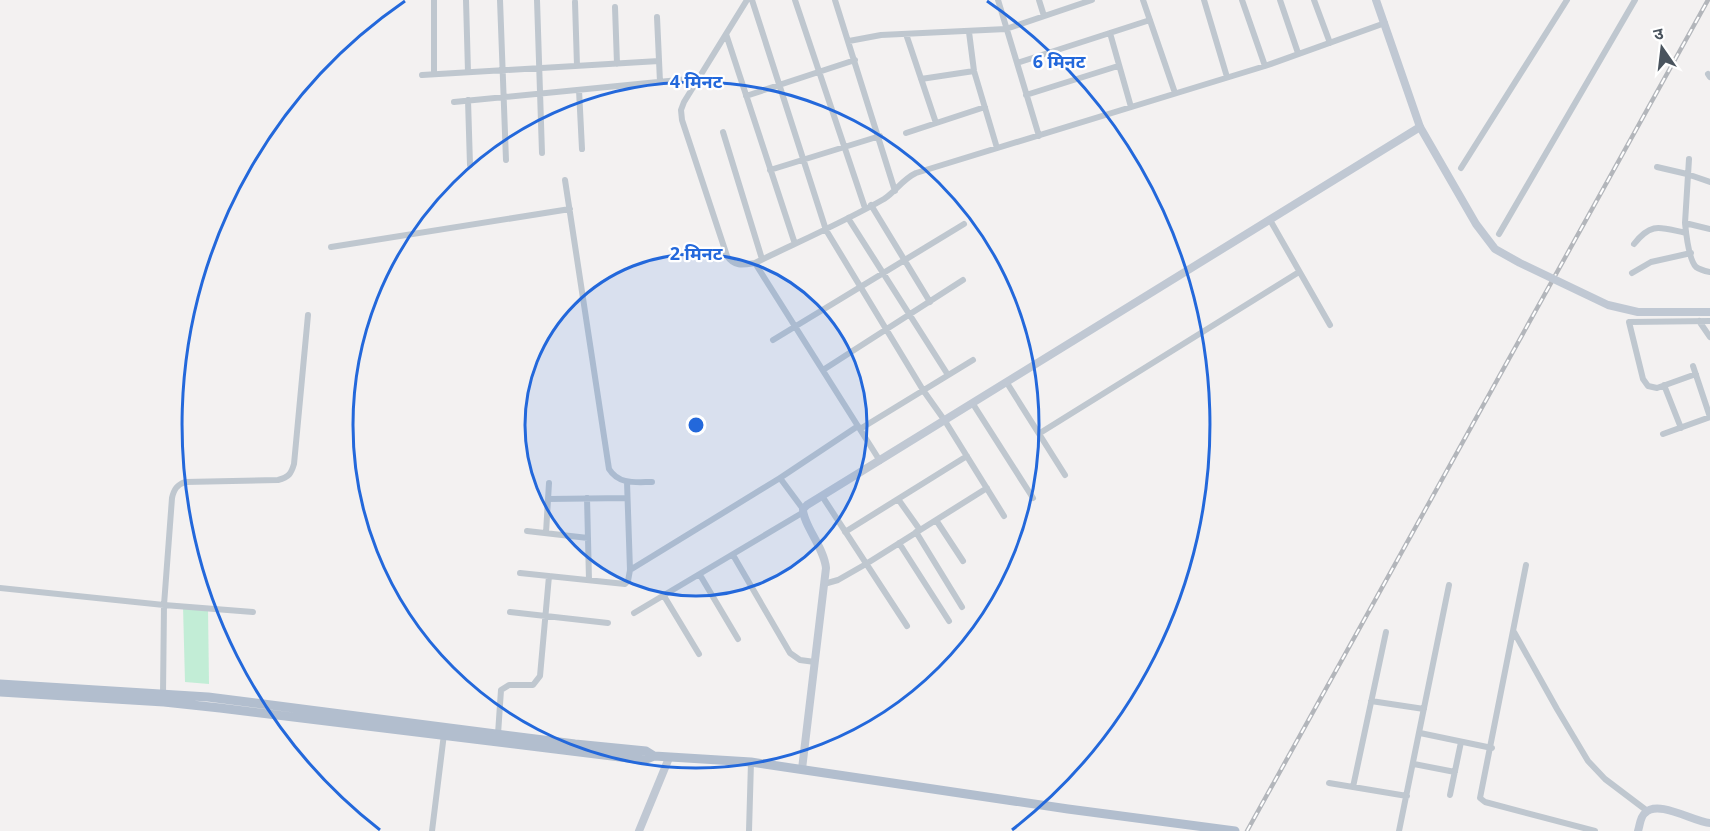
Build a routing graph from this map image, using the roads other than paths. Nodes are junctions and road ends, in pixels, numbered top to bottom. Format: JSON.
{"nodes":[{"id":1,"x":434,"y":0,"type":"edge"},
{"id":2,"x":466,"y":0,"type":"edge"},
{"id":3,"x":500,"y":0,"type":"edge"},
{"id":4,"x":537,"y":0,"type":"edge"},
{"id":5,"x":747,"y":0,"type":"edge"},
{"id":6,"x":752,"y":0,"type":"edge"},
{"id":7,"x":795,"y":0,"type":"edge"},
{"id":8,"x":836,"y":0,"type":"edge"},
{"id":9,"x":998,"y":0,"type":"edge"},
{"id":10,"x":1039,"y":0,"type":"edge"},
{"id":11,"x":1092,"y":0,"type":"edge"},
{"id":12,"x":1143,"y":0,"type":"edge"},
{"id":13,"x":1203,"y":0,"type":"edge"},
{"id":14,"x":1242,"y":0,"type":"edge"},
{"id":15,"x":1280,"y":0,"type":"edge"},
{"id":16,"x":1314,"y":0,"type":"edge"},
{"id":17,"x":1376,"y":0,"type":"edge"},
{"id":18,"x":1567,"y":0,"type":"edge"},
{"id":19,"x":1635,"y":0,"type":"edge"},
{"id":20,"x":575,"y":2,"type":"dead end"},
{"id":21,"x":615,"y":7,"type":"dead end"},
{"id":22,"x":1044,"y":16,"type":"junction"},
{"id":23,"x":657,"y":17,"type":"dead end"},
{"id":24,"x":1150,"y":21,"type":"junction"},
{"id":25,"x":1385,"y":23,"type":"junction"},
{"id":26,"x":1006,"y":29,"type":"junction"},
{"id":27,"x":969,"y":32,"type":"junction"},
{"id":28,"x":1110,"y":33,"type":"junction"},
{"id":29,"x":726,"y":34,"type":"junction"},
{"id":30,"x":906,"y":34,"type":"junction"},
{"id":31,"x":849,"y":41,"type":"junction"},
{"id":32,"x":1329,"y":43,"type":"junction"},
{"id":33,"x":1298,"y":53,"type":"junction"},
{"id":34,"x":855,"y":60,"type":"junction"},
{"id":35,"x":659,"y":61,"type":"junction"},
{"id":36,"x":1017,"y":63,"type":"junction"},
{"id":37,"x":617,"y":64,"type":"junction"},
{"id":38,"x":577,"y":66,"type":"junction"},
{"id":39,"x":1118,"y":66,"type":"junction"},
{"id":40,"x":1265,"y":66,"type":"junction"},
{"id":41,"x":539,"y":68,"type":"junction"},
{"id":42,"x":502,"y":70,"type":"junction"},
{"id":43,"x":974,"y":71,"type":"junction"},
{"id":44,"x":468,"y":72,"type":"junction"},
{"id":45,"x":818,"y":73,"type":"junction"},
{"id":46,"x":422,"y":75,"type":"dead end"},
{"id":47,"x":434,"y":75,"type":"junction"},
{"id":48,"x":1227,"y":77,"type":"junction"},
{"id":49,"x":699,"y":78,"type":"junction"},
{"id":50,"x":921,"y":79,"type":"junction"},
{"id":51,"x":660,"y":82,"type":"junction"},
{"id":52,"x":778,"y":86,"type":"junction"},
{"id":53,"x":579,"y":90,"type":"junction"},
{"id":54,"x":1175,"y":93,"type":"junction"},
{"id":55,"x":540,"y":94,"type":"junction"},
{"id":56,"x":1026,"y":95,"type":"junction"},
{"id":57,"x":746,"y":96,"type":"junction"},
{"id":58,"x":503,"y":97,"type":"junction"},
{"id":59,"x":468,"y":100,"type":"junction"},
{"id":60,"x":454,"y":102,"type":"dead end"},
{"id":61,"x":1131,"y":107,"type":"junction"},
{"id":62,"x":985,"y":108,"type":"junction"},
{"id":63,"x":936,"y":123,"type":"junction"},
{"id":64,"x":1420,"y":127,"type":"junction"},
{"id":65,"x":723,"y":132,"type":"dead end"},
{"id":66,"x":906,"y":132,"type":"dead end"},
{"id":67,"x":880,"y":136,"type":"junction"},
{"id":68,"x":1039,"y":136,"type":"junction"},
{"id":69,"x":844,"y":147,"type":"junction"},
{"id":70,"x":997,"y":148,"type":"junction"},
{"id":71,"x":582,"y":149,"type":"dead end"},
{"id":72,"x":542,"y":153,"type":"dead end"},
{"id":73,"x":1689,"y":159,"type":"dead end"},
{"id":74,"x":506,"y":160,"type":"dead end"},
{"id":75,"x":802,"y":160,"type":"junction"},
{"id":76,"x":470,"y":165,"type":"dead end"},
{"id":77,"x":1657,"y":167,"type":"dead end"},
{"id":78,"x":1461,"y":168,"type":"dead end"},
{"id":79,"x":770,"y":170,"type":"junction"},
{"id":80,"x":1688,"y":174,"type":"junction"},
{"id":81,"x":565,"y":180,"type":"dead end"},
{"id":82,"x":1710,"y":182,"type":"edge"},
{"id":83,"x":895,"y":191,"type":"junction"},
{"id":84,"x":868,"y":207,"type":"junction"},
{"id":85,"x":570,"y":209,"type":"junction"},
{"id":86,"x":848,"y":218,"type":"junction"},
{"id":87,"x":1269,"y":220,"type":"junction"},
{"id":88,"x":1685,"y":223,"type":"junction"},
{"id":89,"x":964,"y":224,"type":"dead end"},
{"id":90,"x":1710,"y":229,"type":"edge"},
{"id":91,"x":826,"y":230,"type":"junction"},
{"id":92,"x":1686,"y":233,"type":"junction"},
{"id":93,"x":1499,"y":234,"type":"dead end"},
{"id":94,"x":795,"y":244,"type":"junction"},
{"id":95,"x":1634,"y":244,"type":"dead end"},
{"id":96,"x":331,"y":247,"type":"dead end"},
{"id":97,"x":1691,"y":253,"type":"junction"},
{"id":98,"x":762,"y":259,"type":"junction"},
{"id":99,"x":904,"y":261,"type":"junction"},
{"id":100,"x":755,"y":263,"type":"junction"},
{"id":101,"x":1299,"y":272,"type":"junction"},
{"id":102,"x":1710,"y":272,"type":"edge"},
{"id":103,"x":1632,"y":273,"type":"dead end"},
{"id":104,"x":883,"y":274,"type":"junction"},
{"id":105,"x":963,"y":280,"type":"dead end"},
{"id":106,"x":861,"y":288,"type":"junction"},
{"id":107,"x":930,"y":302,"type":"junction"},
{"id":108,"x":1710,"y":312,"type":"edge"},
{"id":109,"x":308,"y":315,"type":"dead end"},
{"id":110,"x":910,"y":315,"type":"junction"},
{"id":111,"x":1699,"y":321,"type":"junction"},
{"id":112,"x":1710,"y":321,"type":"edge"},
{"id":113,"x":1330,"y":325,"type":"dead end"},
{"id":114,"x":795,"y":327,"type":"junction"},
{"id":115,"x":886,"y":330,"type":"junction"},
{"id":116,"x":1710,"y":337,"type":"edge"},
{"id":117,"x":773,"y":340,"type":"dead end"},
{"id":118,"x":973,"y":360,"type":"dead end"},
{"id":119,"x":1693,"y":366,"type":"dead end"},
{"id":120,"x":823,"y":370,"type":"junction"},
{"id":121,"x":1696,"y":374,"type":"junction"},
{"id":122,"x":948,"y":375,"type":"junction"},
{"id":123,"x":1007,"y":383,"type":"junction"},
{"id":124,"x":1665,"y":385,"type":"junction"},
{"id":125,"x":924,"y":390,"type":"junction"},
{"id":126,"x":973,"y":404,"type":"junction"},
{"id":127,"x":1710,"y":417,"type":"edge"},
{"id":128,"x":945,"y":421,"type":"junction"},
{"id":129,"x":859,"y":428,"type":"junction"},
{"id":130,"x":1681,"y":428,"type":"junction"},
{"id":131,"x":1040,"y":433,"type":"junction"},
{"id":132,"x":1663,"y":434,"type":"dead end"},
{"id":133,"x":967,"y":456,"type":"junction"},
{"id":134,"x":880,"y":461,"type":"junction"},
{"id":135,"x":1065,"y":476,"type":"dead end"},
{"id":136,"x":780,"y":478,"type":"junction"},
{"id":137,"x":627,"y":482,"type":"junction"},
{"id":138,"x":652,"y":482,"type":"dead end"},
{"id":139,"x":549,"y":483,"type":"dead end"},
{"id":140,"x":987,"y":488,"type":"junction"},
{"id":141,"x":822,"y":496,"type":"junction"},
{"id":142,"x":587,"y":498,"type":"junction"},
{"id":143,"x":627,"y":498,"type":"junction"},
{"id":144,"x":1033,"y":498,"type":"dead end"},
{"id":145,"x":548,"y":499,"type":"junction"},
{"id":146,"x":898,"y":499,"type":"junction"},
{"id":147,"x":803,"y":511,"type":"junction"},
{"id":148,"x":1004,"y":516,"type":"dead end"},
{"id":149,"x":936,"y":520,"type":"junction"},
{"id":150,"x":527,"y":531,"type":"dead end"},
{"id":151,"x":918,"y":531,"type":"junction"},
{"id":152,"x":845,"y":532,"type":"junction"},
{"id":153,"x":546,"y":533,"type":"junction"},
{"id":154,"x":588,"y":538,"type":"junction"},
{"id":155,"x":900,"y":543,"type":"junction"},
{"id":156,"x":733,"y":555,"type":"junction"},
{"id":157,"x":963,"y":561,"type":"dead end"},
{"id":158,"x":866,"y":564,"type":"junction"},
{"id":159,"x":1526,"y":565,"type":"dead end"},
{"id":160,"x":630,"y":570,"type":"junction"},
{"id":161,"x":520,"y":573,"type":"dead end"},
{"id":162,"x":700,"y":575,"type":"junction"},
{"id":163,"x":549,"y":576,"type":"junction"},
{"id":164,"x":589,"y":580,"type":"junction"},
{"id":165,"x":824,"y":584,"type":"junction"},
{"id":166,"x":1449,"y":585,"type":"dead end"},
{"id":167,"x":0,"y":588,"type":"edge"},
{"id":168,"x":664,"y":596,"type":"junction"},
{"id":169,"x":164,"y":605,"type":"junction"},
{"id":170,"x":962,"y":607,"type":"dead end"},
{"id":171,"x":253,"y":612,"type":"dead end"},
{"id":172,"x":510,"y":612,"type":"dead end"},
{"id":173,"x":634,"y":613,"type":"dead end"},
{"id":174,"x":546,"y":617,"type":"junction"},
{"id":175,"x":950,"y":621,"type":"dead end"},
{"id":176,"x":608,"y":623,"type":"dead end"},
{"id":177,"x":907,"y":626,"type":"dead end"},
{"id":178,"x":1514,"y":632,"type":"junction"},
{"id":179,"x":1386,"y":633,"type":"dead end"},
{"id":180,"x":738,"y":639,"type":"dead end"},
{"id":181,"x":699,"y":654,"type":"dead end"},
{"id":182,"x":814,"y":662,"type":"junction"},
{"id":183,"x":0,"y":684,"type":"edge"},
{"id":184,"x":0,"y":692,"type":"edge"},
{"id":185,"x":163,"y":694,"type":"junction"},
{"id":186,"x":1371,"y":701,"type":"junction"},
{"id":187,"x":1424,"y":709,"type":"junction"},
{"id":188,"x":1420,"y":733,"type":"junction"},
{"id":189,"x":444,"y":734,"type":"junction"},
{"id":190,"x":498,"y":734,"type":"junction"},
{"id":191,"x":1461,"y":742,"type":"junction"},
{"id":192,"x":1492,"y":748,"type":"junction"},
{"id":193,"x":654,"y":756,"type":"junction"},
{"id":194,"x":669,"y":758,"type":"junction"},
{"id":195,"x":751,"y":762,"type":"junction"},
{"id":196,"x":1413,"y":764,"type":"junction"},
{"id":197,"x":802,"y":769,"type":"junction"},
{"id":198,"x":1455,"y":772,"type":"junction"},
{"id":199,"x":1329,"y":783,"type":"dead end"},
{"id":200,"x":1353,"y":787,"type":"junction"},
{"id":201,"x":1450,"y":795,"type":"dead end"},
{"id":202,"x":1407,"y":796,"type":"junction"},
{"id":203,"x":1646,"y":810,"type":"junction"},
{"id":204,"x":1710,"y":823,"type":"edge"},
{"id":205,"x":432,"y":831,"type":"edge"},
{"id":206,"x":639,"y":831,"type":"edge"},
{"id":207,"x":749,"y":831,"type":"edge"},
{"id":208,"x":1233,"y":831,"type":"edge"},
{"id":209,"x":1399,"y":831,"type":"edge"},
{"id":210,"x":1595,"y":831,"type":"edge"},
{"id":211,"x":1638,"y":831,"type":"edge"}],
"edges":[{"from":1,"to":47,"type":"street"},
{"from":2,"to":44,"type":"street"},
{"from":3,"to":42,"type":"street"},
{"from":4,"to":41,"type":"street"},
{"from":5,"to":29,"type":"street"},
{"from":6,"to":52,"type":"street"},
{"from":7,"to":45,"type":"street"},
{"from":8,"to":31,"type":"street"},
{"from":9,"to":26,"type":"street"},
{"from":10,"to":22,"type":"street"},
{"from":11,"to":22,"type":"street"},
{"from":12,"to":24,"type":"street"},
{"from":13,"to":48,"type":"street"},
{"from":14,"to":40,"type":"street"},
{"from":15,"to":33,"type":"street"},
{"from":16,"to":32,"type":"street"},
{"from":17,"to":25,"type":"street"},
{"from":18,"to":78,"type":"street"},
{"from":19,"to":93,"type":"street"},
{"from":20,"to":38,"type":"street"},
{"from":21,"to":37,"type":"street"},
{"from":22,"to":26,"type":"street"},
{"from":23,"to":35,"type":"street"},
{"from":24,"to":28,"type":"street"},
{"from":24,"to":54,"type":"street"},
{"from":25,"to":32,"type":"street"},
{"from":25,"to":64,"type":"street"},
{"from":26,"to":27,"type":"street"},
{"from":26,"to":36,"type":"street"},
{"from":27,"to":30,"type":"street"},
{"from":27,"to":43,"type":"street"},
{"from":28,"to":36,"type":"street"},
{"from":28,"to":39,"type":"street"},
{"from":29,"to":49,"type":"street"},
{"from":29,"to":57,"type":"street"},
{"from":30,"to":31,"type":"street"},
{"from":30,"to":50,"type":"street"},
{"from":31,"to":34,"type":"street"},
{"from":32,"to":33,"type":"street"},
{"from":33,"to":40,"type":"street"},
{"from":34,"to":45,"type":"street"},
{"from":34,"to":67,"type":"street"},
{"from":35,"to":37,"type":"street"},
{"from":35,"to":51,"type":"street"},
{"from":36,"to":56,"type":"street"},
{"from":37,"to":38,"type":"street"},
{"from":38,"to":41,"type":"street"},
{"from":39,"to":56,"type":"street"},
{"from":39,"to":61,"type":"street"},
{"from":40,"to":48,"type":"street"},
{"from":41,"to":42,"type":"street"},
{"from":41,"to":55,"type":"street"},
{"from":42,"to":44,"type":"street"},
{"from":42,"to":58,"type":"street"},
{"from":43,"to":50,"type":"street"},
{"from":43,"to":62,"type":"street"},
{"from":44,"to":47,"type":"street"},
{"from":45,"to":52,"type":"street"},
{"from":45,"to":69,"type":"street"},
{"from":46,"to":47,"type":"street"},
{"from":48,"to":54,"type":"street"},
{"from":49,"to":51,"type":"street"},
{"from":49,"to":100,"type":"street"},
{"from":50,"to":63,"type":"street"},
{"from":51,"to":53,"type":"street"},
{"from":52,"to":57,"type":"street"},
{"from":52,"to":75,"type":"street"},
{"from":53,"to":55,"type":"street"},
{"from":53,"to":71,"type":"street"},
{"from":54,"to":61,"type":"street"},
{"from":55,"to":58,"type":"street"},
{"from":55,"to":72,"type":"street"},
{"from":56,"to":68,"type":"street"},
{"from":57,"to":79,"type":"street"},
{"from":58,"to":59,"type":"street"},
{"from":58,"to":74,"type":"street"},
{"from":59,"to":60,"type":"street"},
{"from":59,"to":76,"type":"street"},
{"from":61,"to":68,"type":"street"},
{"from":62,"to":63,"type":"street"},
{"from":62,"to":70,"type":"street"},
{"from":63,"to":66,"type":"street"},
{"from":64,"to":87,"type":"street"},
{"from":64,"to":108,"type":"street","bridge":true},
{"from":65,"to":98,"type":"street"},
{"from":67,"to":69,"type":"street"},
{"from":67,"to":83,"type":"street"},
{"from":68,"to":70,"type":"street"},
{"from":69,"to":75,"type":"street"},
{"from":69,"to":84,"type":"street"},
{"from":70,"to":83,"type":"street"},
{"from":73,"to":80,"type":"street"},
{"from":75,"to":79,"type":"street"},
{"from":75,"to":91,"type":"street"},
{"from":77,"to":80,"type":"street"},
{"from":79,"to":94,"type":"street"},
{"from":80,"to":82,"type":"street"},
{"from":80,"to":88,"type":"street"},
{"from":81,"to":85,"type":"street"},
{"from":83,"to":84,"type":"street"},
{"from":84,"to":86,"type":"street"},
{"from":84,"to":99,"type":"street"},
{"from":85,"to":96,"type":"street"},
{"from":85,"to":137,"type":"street"},
{"from":86,"to":91,"type":"street"},
{"from":86,"to":104,"type":"street"},
{"from":87,"to":101,"type":"street"},
{"from":87,"to":123,"type":"street"},
{"from":88,"to":90,"type":"street"},
{"from":88,"to":92,"type":"street"},
{"from":89,"to":99,"type":"street"},
{"from":91,"to":94,"type":"street"},
{"from":91,"to":106,"type":"street"},
{"from":92,"to":95,"type":"street"},
{"from":92,"to":97,"type":"street"},
{"from":94,"to":98,"type":"street"},
{"from":97,"to":102,"type":"street"},
{"from":97,"to":103,"type":"street"},
{"from":98,"to":100,"type":"street"},
{"from":99,"to":104,"type":"street"},
{"from":99,"to":107,"type":"street"},
{"from":100,"to":114,"type":"street"},
{"from":101,"to":113,"type":"street"},
{"from":101,"to":131,"type":"street"},
{"from":104,"to":106,"type":"street"},
{"from":104,"to":110,"type":"street"},
{"from":105,"to":107,"type":"street"},
{"from":106,"to":114,"type":"street"},
{"from":106,"to":115,"type":"street"},
{"from":107,"to":110,"type":"street"},
{"from":109,"to":169,"type":"street"},
{"from":110,"to":115,"type":"street"},
{"from":110,"to":122,"type":"street"},
{"from":111,"to":112,"type":"street"},
{"from":111,"to":116,"type":"street"},
{"from":111,"to":124,"type":"street"},
{"from":114,"to":117,"type":"street"},
{"from":114,"to":120,"type":"street"},
{"from":115,"to":120,"type":"street"},
{"from":115,"to":125,"type":"street"},
{"from":118,"to":122,"type":"street"},
{"from":119,"to":121,"type":"street"},
{"from":120,"to":129,"type":"street"},
{"from":121,"to":124,"type":"street"},
{"from":121,"to":127,"type":"street"},
{"from":122,"to":125,"type":"street"},
{"from":123,"to":126,"type":"street"},
{"from":123,"to":131,"type":"street"},
{"from":124,"to":130,"type":"street"},
{"from":125,"to":128,"type":"street"},
{"from":125,"to":129,"type":"street"},
{"from":126,"to":128,"type":"street"},
{"from":126,"to":144,"type":"street"},
{"from":127,"to":130,"type":"street"},
{"from":128,"to":133,"type":"street"},
{"from":128,"to":134,"type":"street"},
{"from":129,"to":134,"type":"street"},
{"from":129,"to":136,"type":"street"},
{"from":130,"to":132,"type":"street"},
{"from":131,"to":135,"type":"street"},
{"from":133,"to":140,"type":"street"},
{"from":133,"to":146,"type":"street"},
{"from":134,"to":141,"type":"street"},
{"from":136,"to":147,"type":"street"},
{"from":136,"to":160,"type":"street"},
{"from":137,"to":138,"type":"street"},
{"from":137,"to":143,"type":"street"},
{"from":139,"to":145,"type":"street"},
{"from":140,"to":148,"type":"street"},
{"from":140,"to":149,"type":"street"},
{"from":141,"to":147,"type":"street"},
{"from":141,"to":152,"type":"street"},
{"from":142,"to":143,"type":"street"},
{"from":142,"to":145,"type":"street"},
{"from":142,"to":154,"type":"street"},
{"from":143,"to":160,"type":"street"},
{"from":145,"to":153,"type":"street"},
{"from":146,"to":151,"type":"street"},
{"from":146,"to":152,"type":"street"},
{"from":147,"to":156,"type":"street"},
{"from":147,"to":165,"type":"street"},
{"from":149,"to":151,"type":"street"},
{"from":149,"to":157,"type":"street"},
{"from":150,"to":153,"type":"street"},
{"from":151,"to":155,"type":"street"},
{"from":151,"to":170,"type":"street"},
{"from":152,"to":158,"type":"street"},
{"from":153,"to":154,"type":"street"},
{"from":154,"to":164,"type":"street"},
{"from":155,"to":158,"type":"street"},
{"from":155,"to":175,"type":"street"},
{"from":156,"to":162,"type":"street"},
{"from":156,"to":182,"type":"street"},
{"from":158,"to":165,"type":"street"},
{"from":158,"to":177,"type":"street"},
{"from":159,"to":178,"type":"street"},
{"from":160,"to":164,"type":"street"},
{"from":161,"to":163,"type":"street"},
{"from":162,"to":168,"type":"street"},
{"from":162,"to":180,"type":"street"},
{"from":163,"to":164,"type":"street"},
{"from":163,"to":174,"type":"street"},
{"from":165,"to":182,"type":"street"},
{"from":166,"to":187,"type":"street"},
{"from":167,"to":169,"type":"street"},
{"from":168,"to":173,"type":"street"},
{"from":168,"to":181,"type":"street"},
{"from":169,"to":171,"type":"street"},
{"from":169,"to":185,"type":"street"},
{"from":172,"to":174,"type":"street"},
{"from":174,"to":176,"type":"street"},
{"from":174,"to":190,"type":"street"},
{"from":178,"to":192,"type":"street"},
{"from":178,"to":203,"type":"street"},
{"from":179,"to":186,"type":"street"},
{"from":182,"to":197,"type":"street"},
{"from":183,"to":185,"type":"main road"},
{"from":184,"to":189,"type":"main road"},
{"from":185,"to":190,"type":"main road"},
{"from":186,"to":187,"type":"street"},
{"from":186,"to":200,"type":"street"},
{"from":187,"to":188,"type":"street"},
{"from":188,"to":191,"type":"street"},
{"from":188,"to":196,"type":"street"},
{"from":189,"to":193,"type":"main road"},
{"from":189,"to":205,"type":"street"},
{"from":190,"to":193,"type":"main road"},
{"from":191,"to":192,"type":"street"},
{"from":191,"to":198,"type":"street"},
{"from":192,"to":210,"type":"street"},
{"from":193,"to":194,"type":"main road"},
{"from":194,"to":195,"type":"main road"},
{"from":194,"to":206,"type":"street"},
{"from":195,"to":197,"type":"main road"},
{"from":195,"to":207,"type":"street"},
{"from":196,"to":198,"type":"street"},
{"from":196,"to":202,"type":"street"},
{"from":197,"to":208,"type":"main road"},
{"from":198,"to":201,"type":"street"},
{"from":199,"to":200,"type":"street"},
{"from":200,"to":202,"type":"street"},
{"from":202,"to":209,"type":"street"},
{"from":203,"to":204,"type":"street"},
{"from":203,"to":211,"type":"street"}]}
